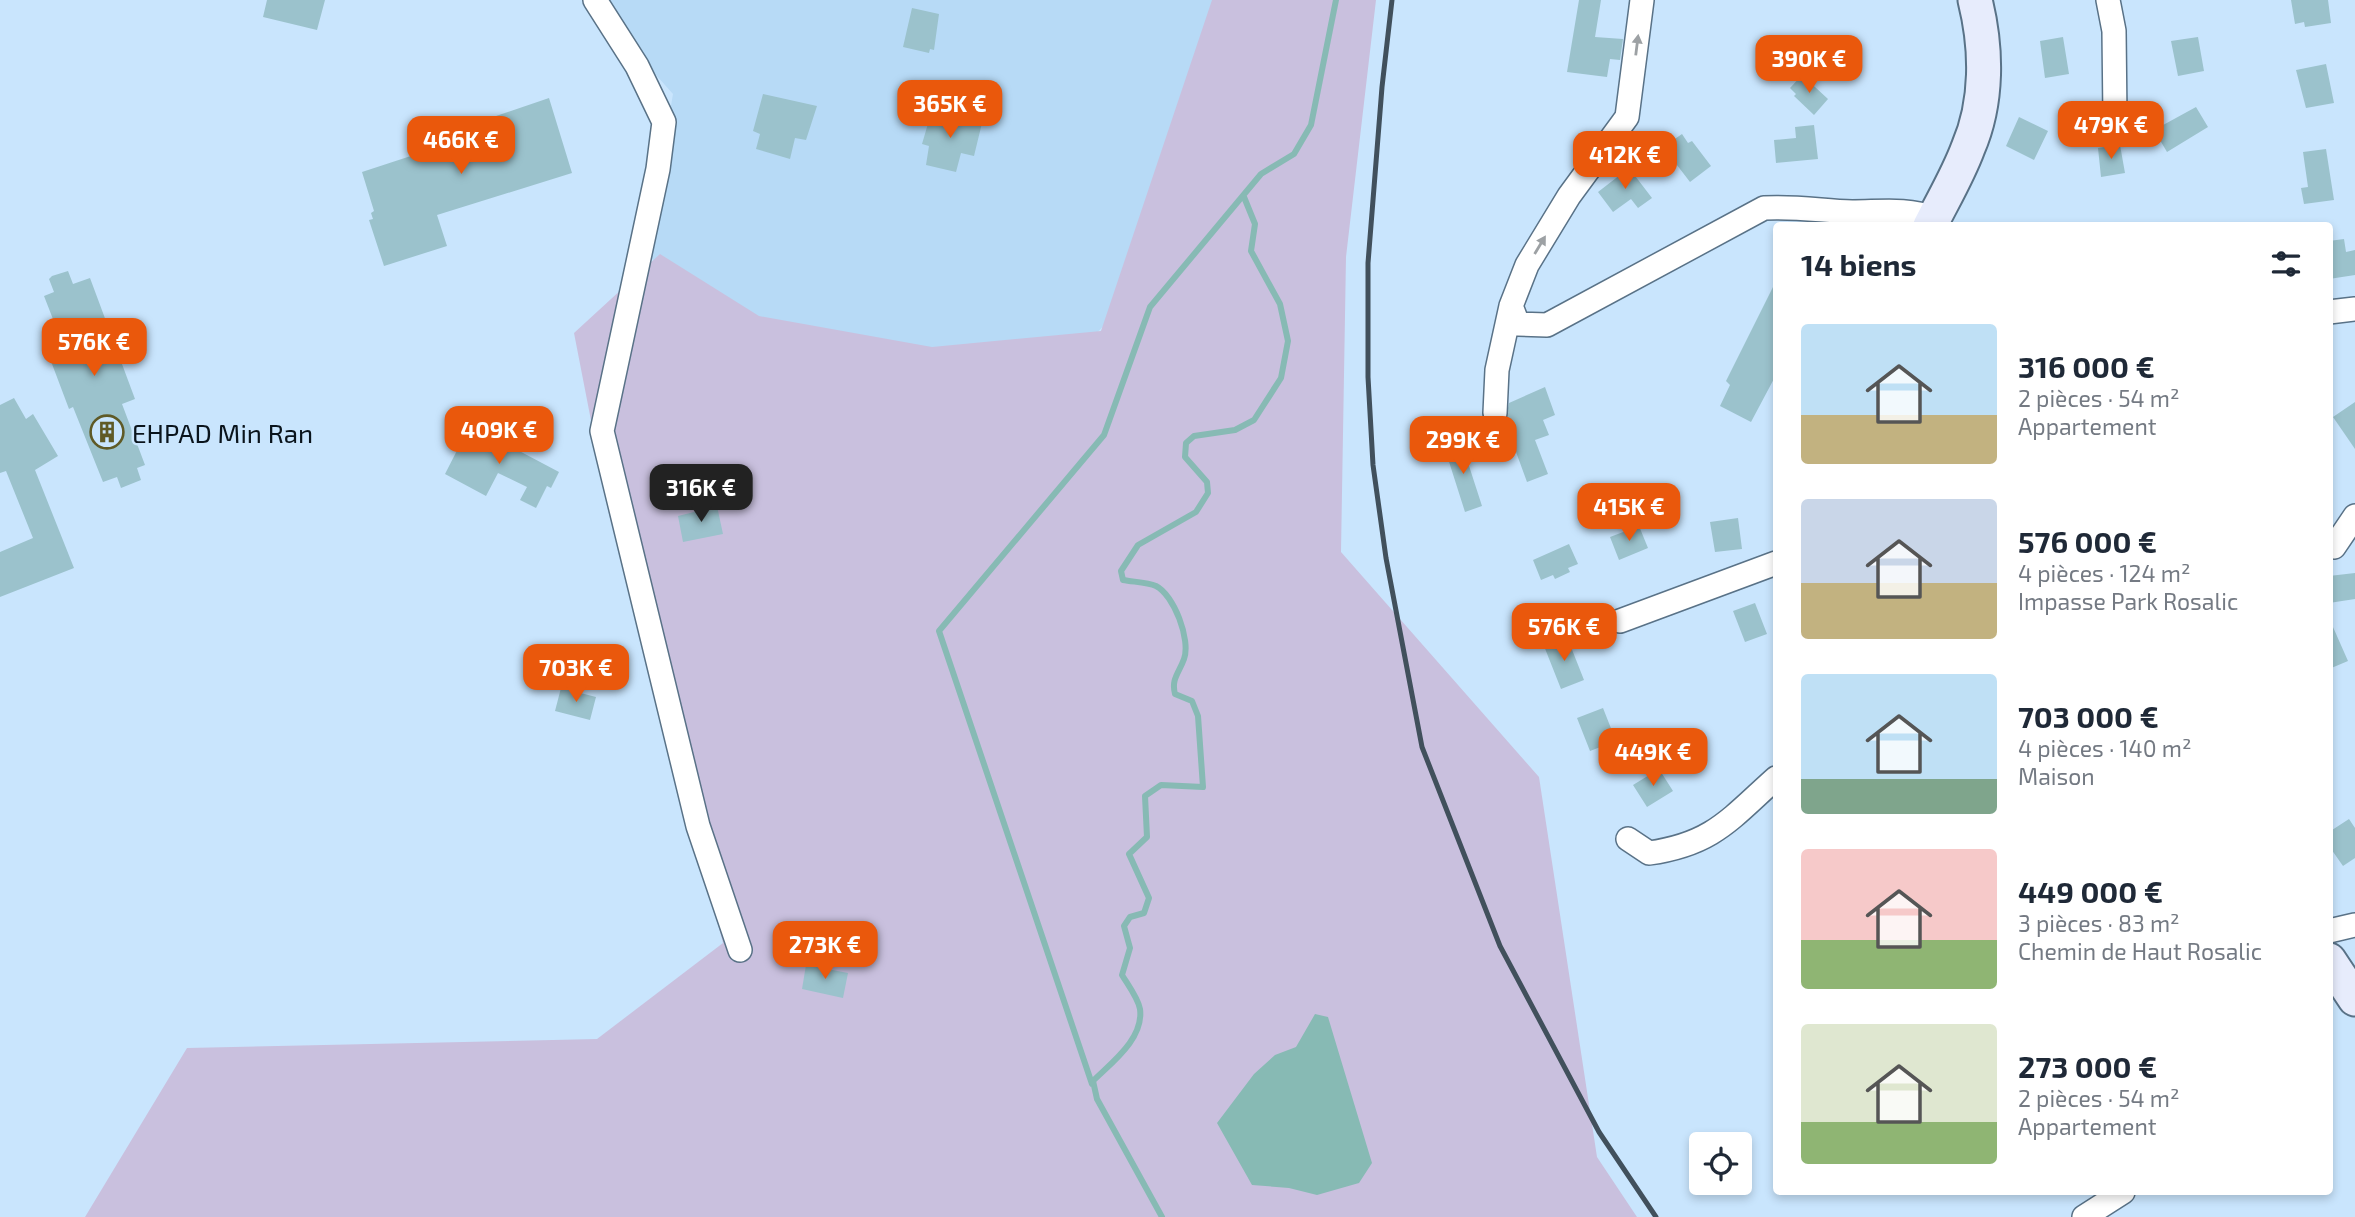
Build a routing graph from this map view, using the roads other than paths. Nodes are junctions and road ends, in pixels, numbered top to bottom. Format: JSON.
{"nodes":[{"id":1,"x":595,"y":0,"type":"edge"},
{"id":2,"x":1642,"y":0,"type":"edge"},
{"id":3,"x":1975,"y":0,"type":"edge"},
{"id":4,"x":2108,"y":0,"type":"edge"},
{"id":5,"x":2115,"y":118,"type":"dead end"},
{"id":6,"x":1936,"y":214,"type":"edge"},
{"id":7,"x":1511,"y":306,"type":"junction"},
{"id":8,"x":2355,"y":309,"type":"edge"},
{"id":9,"x":2333,"y":312,"type":"edge"},
{"id":10,"x":1496,"y":413,"type":"dead end"},
{"id":11,"x":2355,"y":516,"type":"edge"},
{"id":12,"x":2334,"y":547,"type":"dead end"},
{"id":13,"x":1773,"y":564,"type":"edge"},
{"id":14,"x":1620,"y":621,"type":"dead end"},
{"id":15,"x":1773,"y":781,"type":"edge"},
{"id":16,"x":1628,"y":839,"type":"dead end"},
{"id":17,"x":2355,"y":925,"type":"edge"},
{"id":18,"x":2333,"y":929,"type":"edge"},
{"id":19,"x":740,"y":950,"type":"dead end"},
{"id":20,"x":2333,"y":966,"type":"edge"},
{"id":21,"x":2355,"y":999,"type":"edge"},
{"id":22,"x":2118,"y":1195,"type":"edge"},
{"id":23,"x":2084,"y":1217,"type":"edge"}],
"edges":[{"from":1,"to":19,"type":"street"},
{"from":7,"to":2,"type":"street","one_way":true},
{"from":3,"to":6,"type":"main road"},
{"from":4,"to":5,"type":"street"},
{"from":6,"to":7,"type":"street"},
{"from":7,"to":10,"type":"street"},
{"from":8,"to":9,"type":"street"},
{"from":11,"to":12,"type":"street"},
{"from":13,"to":14,"type":"street"},
{"from":15,"to":16,"type":"street"},
{"from":17,"to":18,"type":"street"},
{"from":20,"to":21,"type":"main road"},
{"from":22,"to":23,"type":"street"}]}
